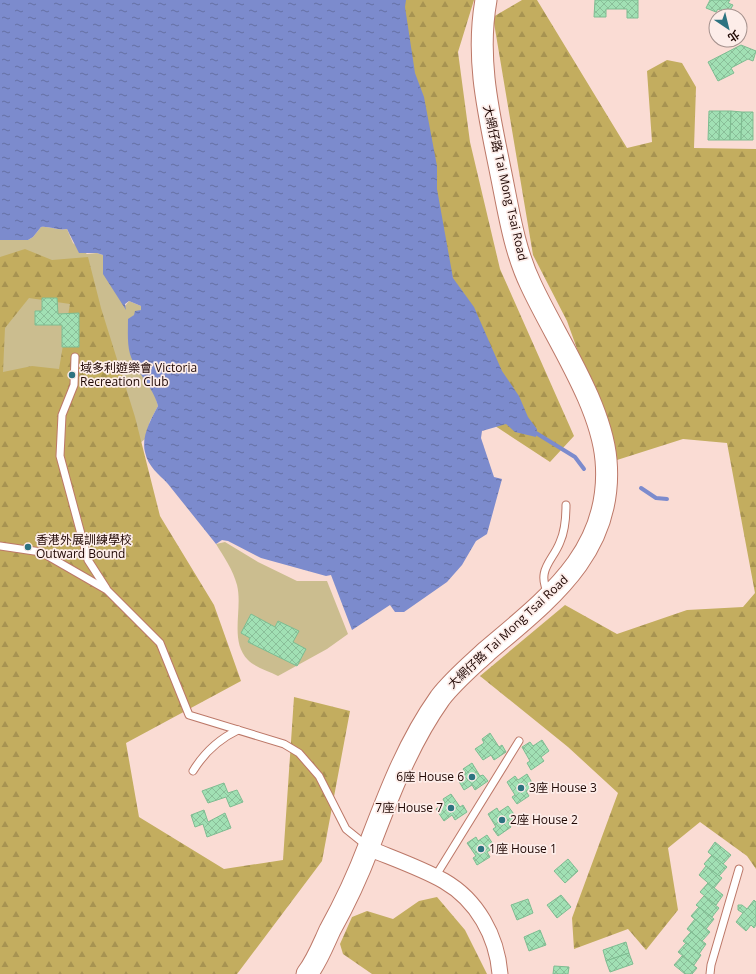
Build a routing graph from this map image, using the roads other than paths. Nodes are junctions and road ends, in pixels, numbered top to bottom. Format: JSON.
{"nodes":[{"id":1,"x":486,"y":0,"type":"edge"},
{"id":2,"x":75,"y":357,"type":"dead end"},
{"id":3,"x":566,"y":505,"type":"dead end"},
{"id":4,"x":0,"y":546,"type":"edge"},
{"id":5,"x":107,"y":590,"type":"junction"},
{"id":6,"x":550,"y":596,"type":"junction"},
{"id":7,"x":238,"y":730,"type":"junction"},
{"id":8,"x":519,"y":741,"type":"dead end"},
{"id":9,"x":193,"y":771,"type":"dead end"},
{"id":10,"x":368,"y":848,"type":"junction"},
{"id":11,"x":739,"y":869,"type":"dead end"},
{"id":12,"x":434,"y":877,"type":"junction"},
{"id":13,"x":307,"y":974,"type":"edge"},
{"id":14,"x":500,"y":974,"type":"edge"},
{"id":15,"x":710,"y":974,"type":"edge"}],
"edges":[{"from":1,"to":6,"type":"street","name":"大網仔路 Tai Mong Tsai Road"},
{"from":2,"to":5,"type":"lane"},
{"from":3,"to":6,"type":"lane"},
{"from":4,"to":5,"type":"lane"},
{"from":5,"to":7,"type":"lane"},
{"from":6,"to":10,"type":"street","name":"大網仔路 Tai Mong Tsai Road"},
{"from":7,"to":9,"type":"lane"},
{"from":7,"to":10,"type":"lane"},
{"from":8,"to":12,"type":"lane"},
{"from":10,"to":12,"type":"street"},
{"from":10,"to":13,"type":"street","name":"大網仔路 Tai Mong Tsai Road"},
{"from":11,"to":15,"type":"lane"},
{"from":12,"to":14,"type":"street"}]}
